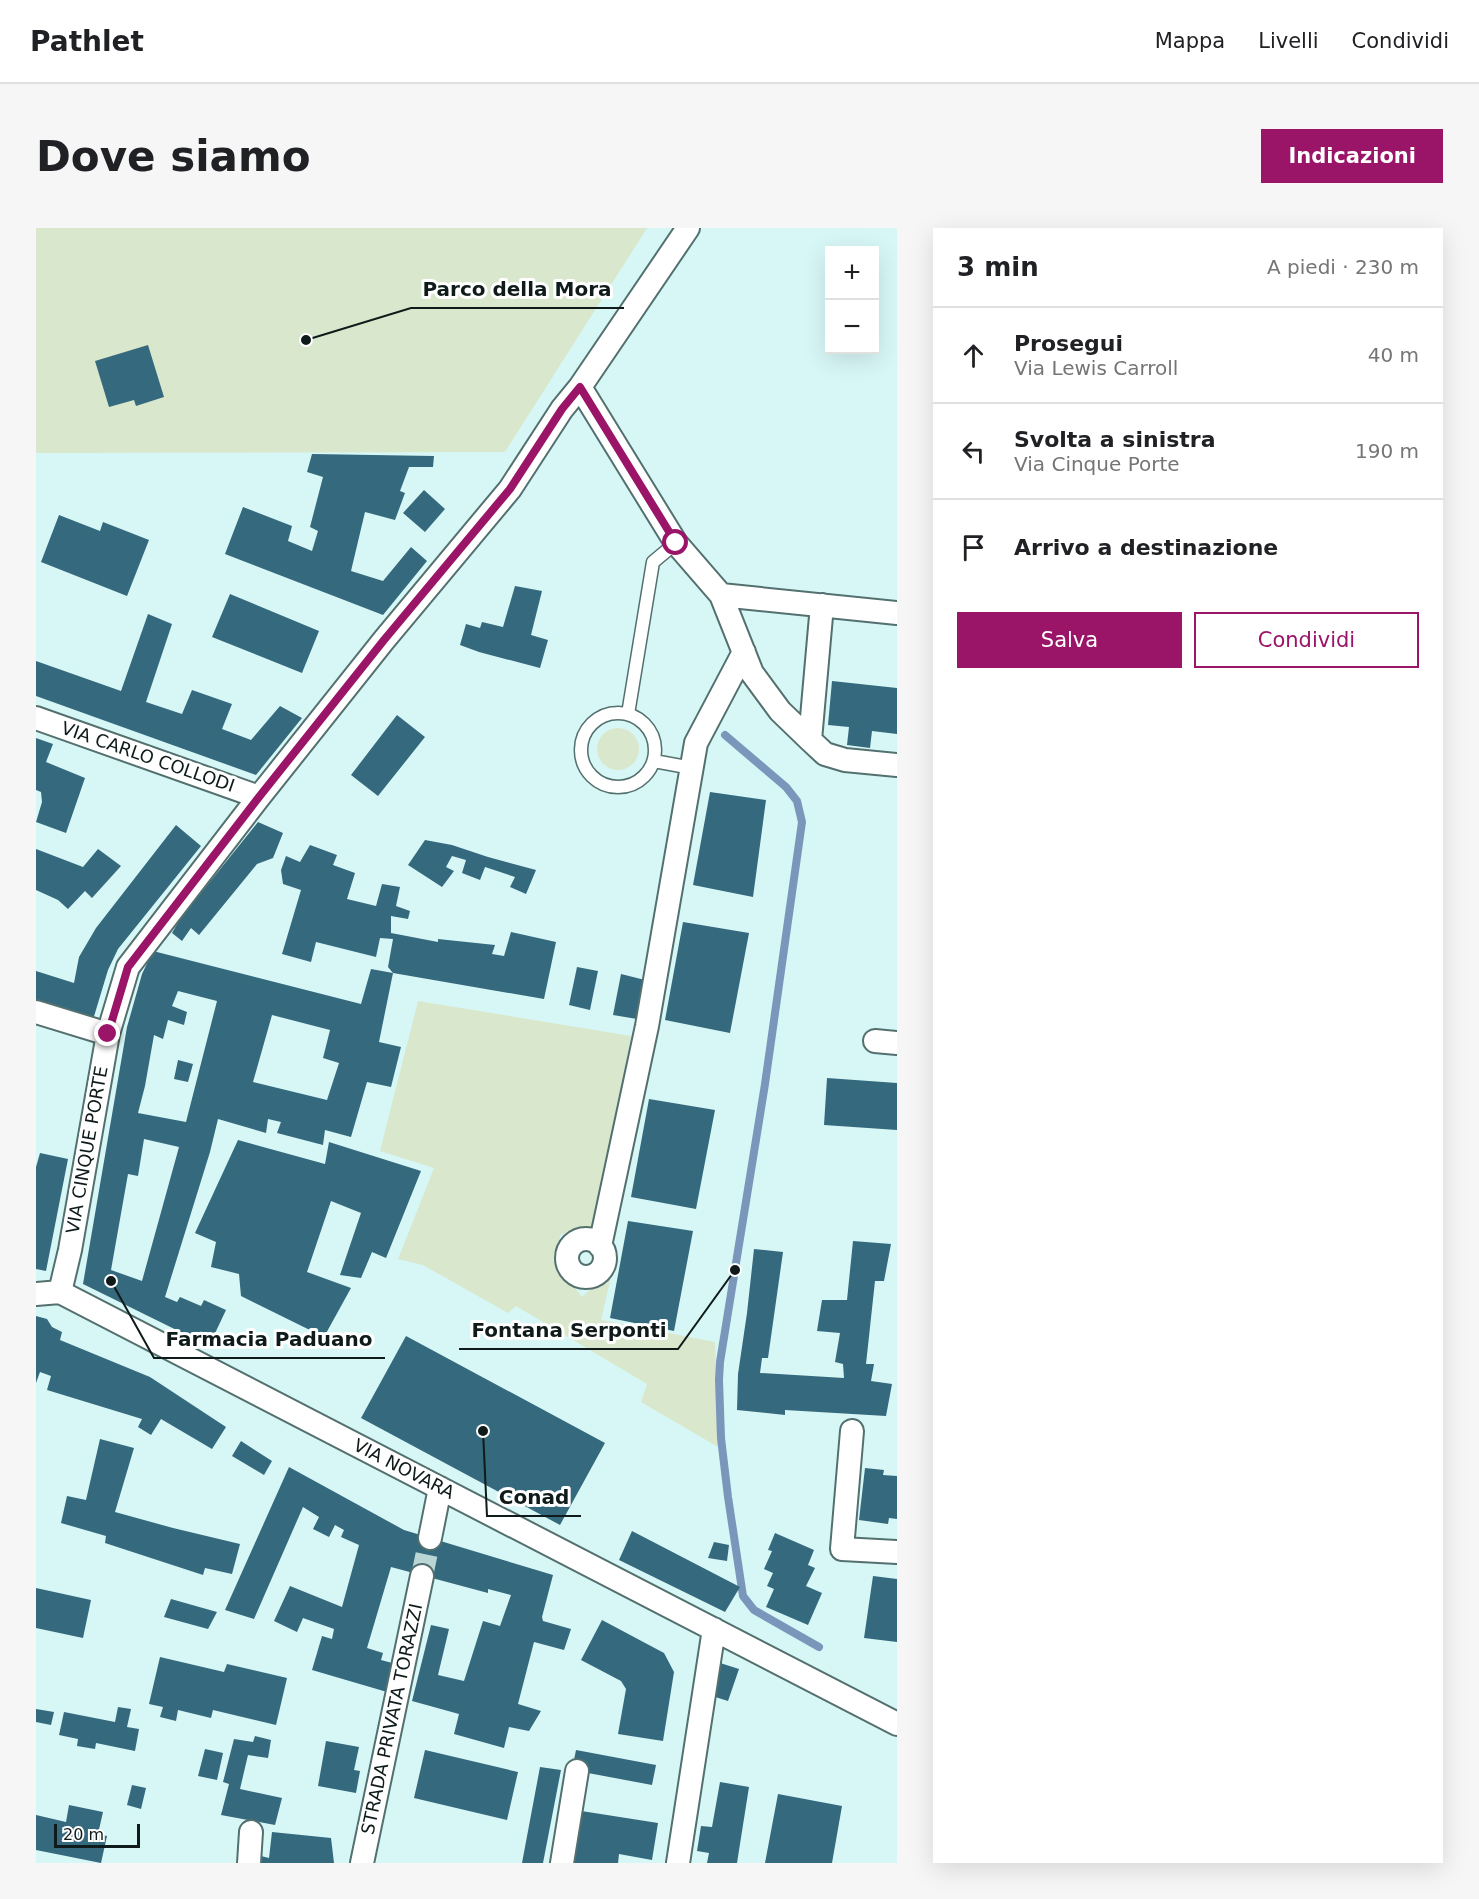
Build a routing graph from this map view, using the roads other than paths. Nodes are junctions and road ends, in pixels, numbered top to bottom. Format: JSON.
{"nodes":[{"id":1,"x":688,"y":228,"type":"edge"},
{"id":2,"x":580,"y":387,"type":"junction"},
{"id":3,"x":676,"y":543,"type":"junction"},
{"id":4,"x":721,"y":595,"type":"junction"},
{"id":5,"x":822,"y":605,"type":"junction"},
{"id":6,"x":897,"y":613,"type":"edge"},
{"id":7,"x":744,"y":652,"type":"junction"},
{"id":8,"x":628,"y":714,"type":"junction"},
{"id":9,"x":36,"y":718,"type":"edge"},
{"id":10,"x":810,"y":740,"type":"junction"},
{"id":11,"x":654,"y":761,"type":"junction"},
{"id":12,"x":897,"y":765,"type":"edge"},
{"id":13,"x":692,"y":768,"type":"junction"},
{"id":14,"x":259,"y":797,"type":"junction"},
{"id":15,"x":36,"y":1012,"type":"edge"},
{"id":16,"x":108,"y":1034,"type":"junction"},
{"id":17,"x":600,"y":1246,"type":"dead end"},
{"id":18,"x":60,"y":1292,"type":"junction"},
{"id":19,"x":36,"y":1294,"type":"edge"},
{"id":20,"x":852,"y":1431,"type":"dead end"},
{"id":21,"x":440,"y":1488,"type":"junction"},
{"id":22,"x":430,"y":1538,"type":"tunnel mouth"},
{"id":23,"x":897,"y":1552,"type":"edge"},
{"id":24,"x":422,"y":1576,"type":"tunnel mouth"},
{"id":25,"x":714,"y":1629,"type":"junction"},
{"id":26,"x":897,"y":1724,"type":"edge"},
{"id":27,"x":577,"y":1772,"type":"dead end"},
{"id":28,"x":251,"y":1832,"type":"dead end"},
{"id":29,"x":249,"y":1863,"type":"edge"},
{"id":30,"x":362,"y":1863,"type":"edge"},
{"id":31,"x":562,"y":1863,"type":"edge"},
{"id":32,"x":678,"y":1863,"type":"edge"}],
"edges":[{"from":1,"to":2,"type":"street","name":"VIA CINQUE PORTE"},
{"from":2,"to":3,"type":"street"},
{"from":2,"to":14,"type":"street","name":"VIA CINQUE PORTE"},
{"from":3,"to":4,"type":"street"},
{"from":3,"to":8,"type":"lane"},
{"from":4,"to":5,"type":"street"},
{"from":4,"to":7,"type":"street"},
{"from":5,"to":6,"type":"street"},
{"from":5,"to":10,"type":"street"},
{"from":7,"to":10,"type":"street"},
{"from":7,"to":13,"type":"street"},
{"from":8,"to":11,"type":"lane"},
{"from":8,"to":11,"type":"lane"},
{"from":9,"to":14,"type":"street","name":"VIA CARLO COLLODI"},
{"from":10,"to":12,"type":"street"},
{"from":11,"to":13,"type":"lane"},
{"from":13,"to":17,"type":"street"},
{"from":14,"to":16,"type":"street","name":"VIA CINQUE PORTE"},
{"from":15,"to":16,"type":"street"},
{"from":16,"to":18,"type":"street","name":"VIA CINQUE PORTE"},
{"from":18,"to":19,"type":"street"},
{"from":18,"to":21,"type":"street","name":"VIA NOVARA"},
{"from":20,"to":23,"type":"street"},
{"from":21,"to":22,"type":"street"},
{"from":21,"to":25,"type":"street","name":"VIA NOVARA"},
{"from":24,"to":30,"type":"street","name":"STRADA PRIVATA TORAZZI"},
{"from":25,"to":26,"type":"street","name":"VIA NOVARA"},
{"from":25,"to":32,"type":"street"},
{"from":27,"to":31,"type":"street"},
{"from":28,"to":29,"type":"street"}]}
